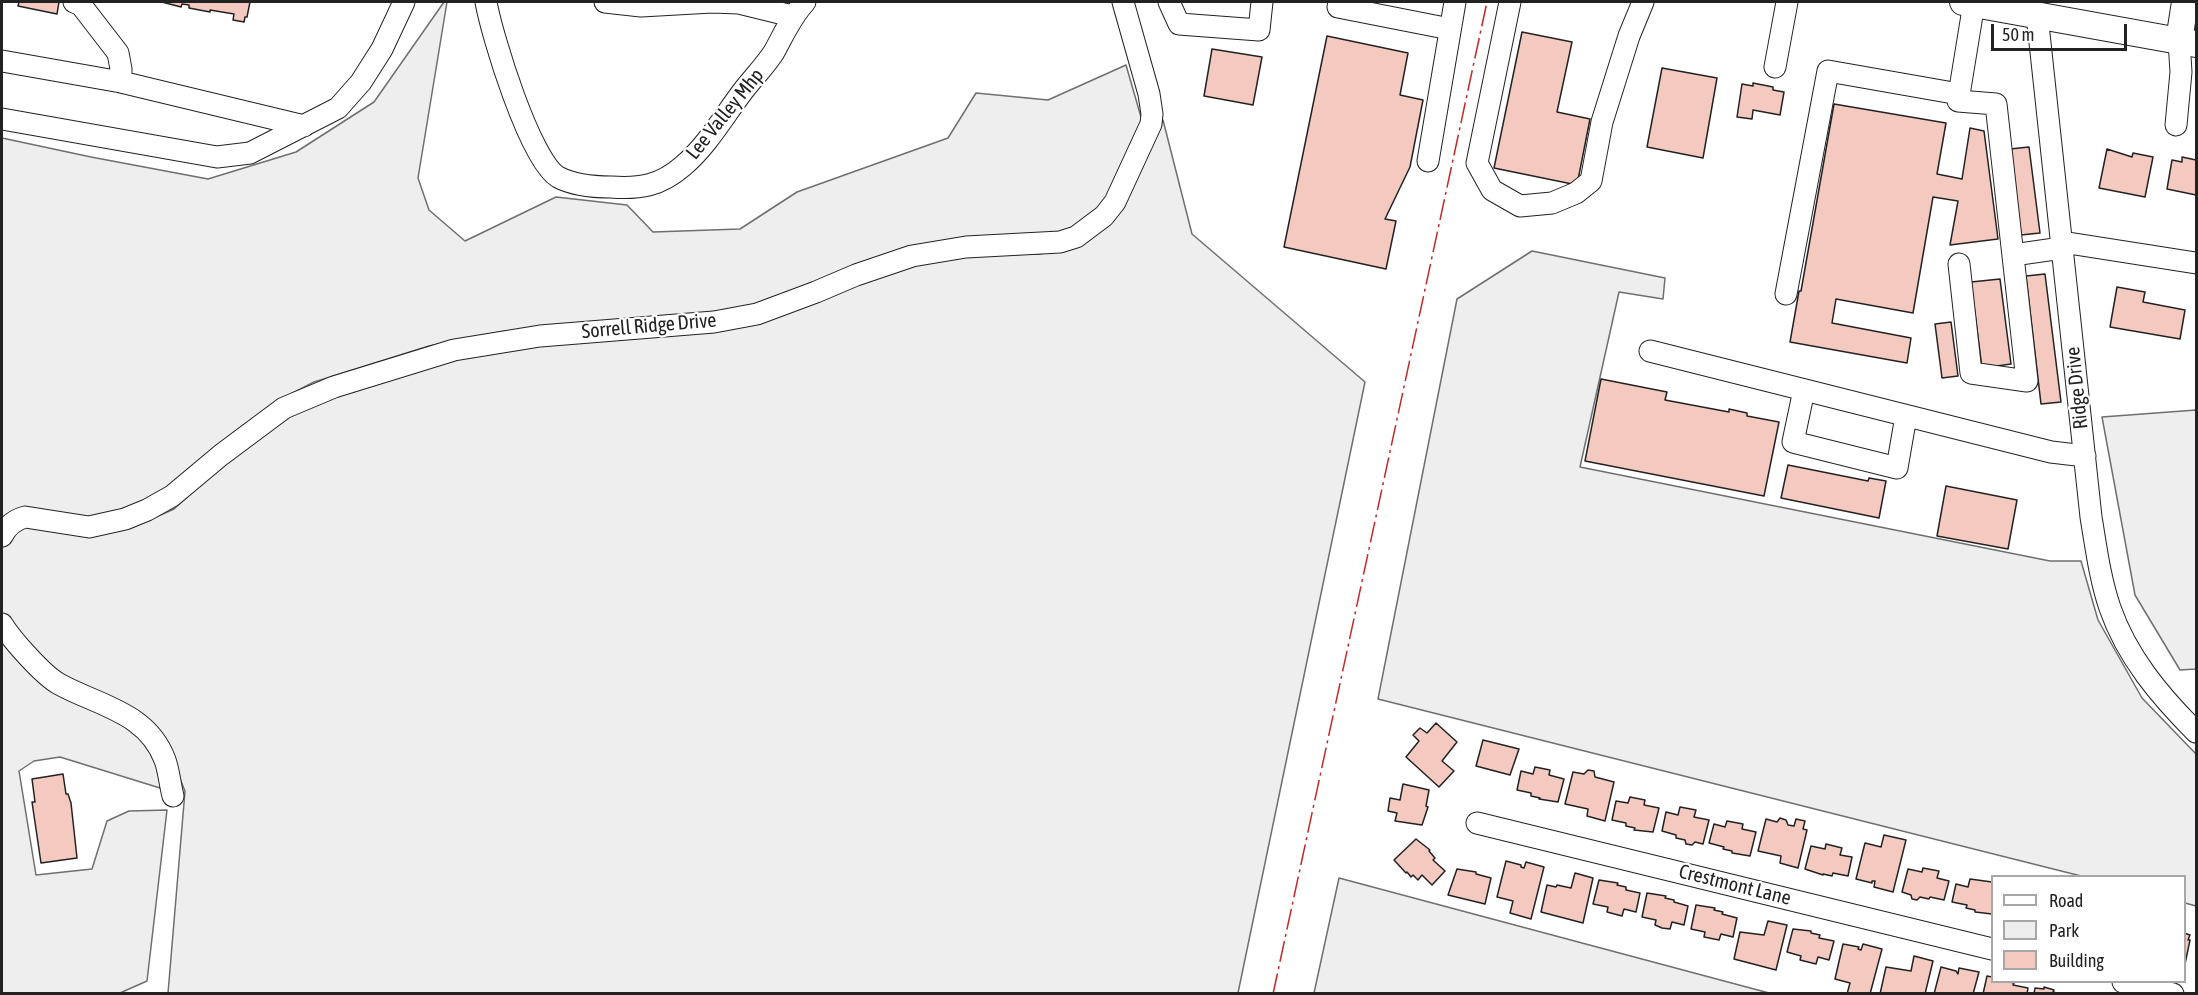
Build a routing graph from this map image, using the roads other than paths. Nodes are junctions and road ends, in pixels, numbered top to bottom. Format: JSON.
{"nodes":[{"id":1,"x":74,"y":2,"type":"edge"},
{"id":2,"x":404,"y":2,"type":"edge"},
{"id":3,"x":486,"y":2,"type":"edge"},
{"id":4,"x":605,"y":2,"type":"edge"},
{"id":5,"x":1123,"y":2,"type":"edge"},
{"id":6,"x":1169,"y":2,"type":"edge"},
{"id":7,"x":1262,"y":2,"type":"edge"},
{"id":8,"x":1339,"y":2,"type":"edge"},
{"id":9,"x":1455,"y":2,"type":"edge"},
{"id":10,"x":1510,"y":2,"type":"edge"},
{"id":11,"x":1643,"y":2,"type":"edge"},
{"id":12,"x":1787,"y":2,"type":"edge"},
{"id":13,"x":1969,"y":2,"type":"edge"},
{"id":14,"x":2185,"y":2,"type":"edge"},
{"id":15,"x":2032,"y":8,"type":"edge"},
{"id":16,"x":799,"y":9,"type":"edge"},
{"id":17,"x":1450,"y":29,"type":"junction"},
{"id":18,"x":2188,"y":43,"type":"edge"},
{"id":19,"x":2,"y":61,"type":"edge"},
{"id":20,"x":1775,"y":66,"type":"dead end"},
{"id":21,"x":121,"y":82,"type":"junction"},
{"id":22,"x":1959,"y":94,"type":"junction"},
{"id":23,"x":2,"y":119,"type":"edge"},
{"id":24,"x":2176,"y":125,"type":"dead end"},
{"id":25,"x":304,"y":126,"type":"junction"},
{"id":26,"x":1428,"y":161,"type":"dead end"},
{"id":27,"x":2062,"y":245,"type":"junction"},
{"id":28,"x":2013,"y":255,"type":"junction"},
{"id":29,"x":2196,"y":263,"type":"edge"},
{"id":30,"x":1959,"y":264,"type":"dead end"},
{"id":31,"x":1786,"y":294,"type":"dead end"},
{"id":32,"x":1650,"y":351,"type":"dead end"},
{"id":33,"x":1804,"y":390,"type":"junction"},
{"id":34,"x":1906,"y":416,"type":"junction"},
{"id":35,"x":2085,"y":456,"type":"junction"},
{"id":36,"x":2,"y":536,"type":"edge"},
{"id":37,"x":2,"y":624,"type":"edge"},
{"id":38,"x":2196,"y":732,"type":"edge"},
{"id":39,"x":173,"y":796,"type":"dead end"},
{"id":40,"x":1477,"y":823,"type":"dead end"},
{"id":41,"x":1991,"y":949,"type":"edge"},
{"id":42,"x":2130,"y":983,"type":"edge"},
{"id":43,"x":2173,"y":993,"type":"edge"}],
"edges":[{"from":1,"to":21,"type":"street"},
{"from":2,"to":25,"type":"street"},
{"from":3,"to":16,"type":"street","name":"Lee Valley Mhp"},
{"from":4,"to":16,"type":"street"},
{"from":5,"to":36,"type":"street","name":"Sorrell Ridge Drive"},
{"from":6,"to":7,"type":"street"},
{"from":8,"to":17,"type":"street"},
{"from":9,"to":17,"type":"street"},
{"from":10,"to":11,"type":"street"},
{"from":12,"to":20,"type":"street"},
{"from":13,"to":15,"type":"main road"},
{"from":13,"to":22,"type":"street"},
{"from":14,"to":18,"type":"main road"},
{"from":15,"to":18,"type":"main road"},
{"from":15,"to":27,"type":"street","name":"Ridge Drive"},
{"from":17,"to":26,"type":"street"},
{"from":18,"to":24,"type":"street"},
{"from":19,"to":21,"type":"street"},
{"from":21,"to":25,"type":"street"},
{"from":22,"to":28,"type":"street"},
{"from":22,"to":31,"type":"street"},
{"from":23,"to":25,"type":"street"},
{"from":27,"to":28,"type":"street"},
{"from":27,"to":29,"type":"street"},
{"from":27,"to":35,"type":"street","name":"Ridge Drive"},
{"from":28,"to":30,"type":"street"},
{"from":32,"to":33,"type":"street"},
{"from":33,"to":34,"type":"street"},
{"from":33,"to":34,"type":"street"},
{"from":34,"to":35,"type":"street"},
{"from":35,"to":38,"type":"street","name":"Ridge Drive"},
{"from":37,"to":39,"type":"street"},
{"from":40,"to":41,"type":"street","name":"Crestmont Lane"},
{"from":42,"to":43,"type":"street"}]}
